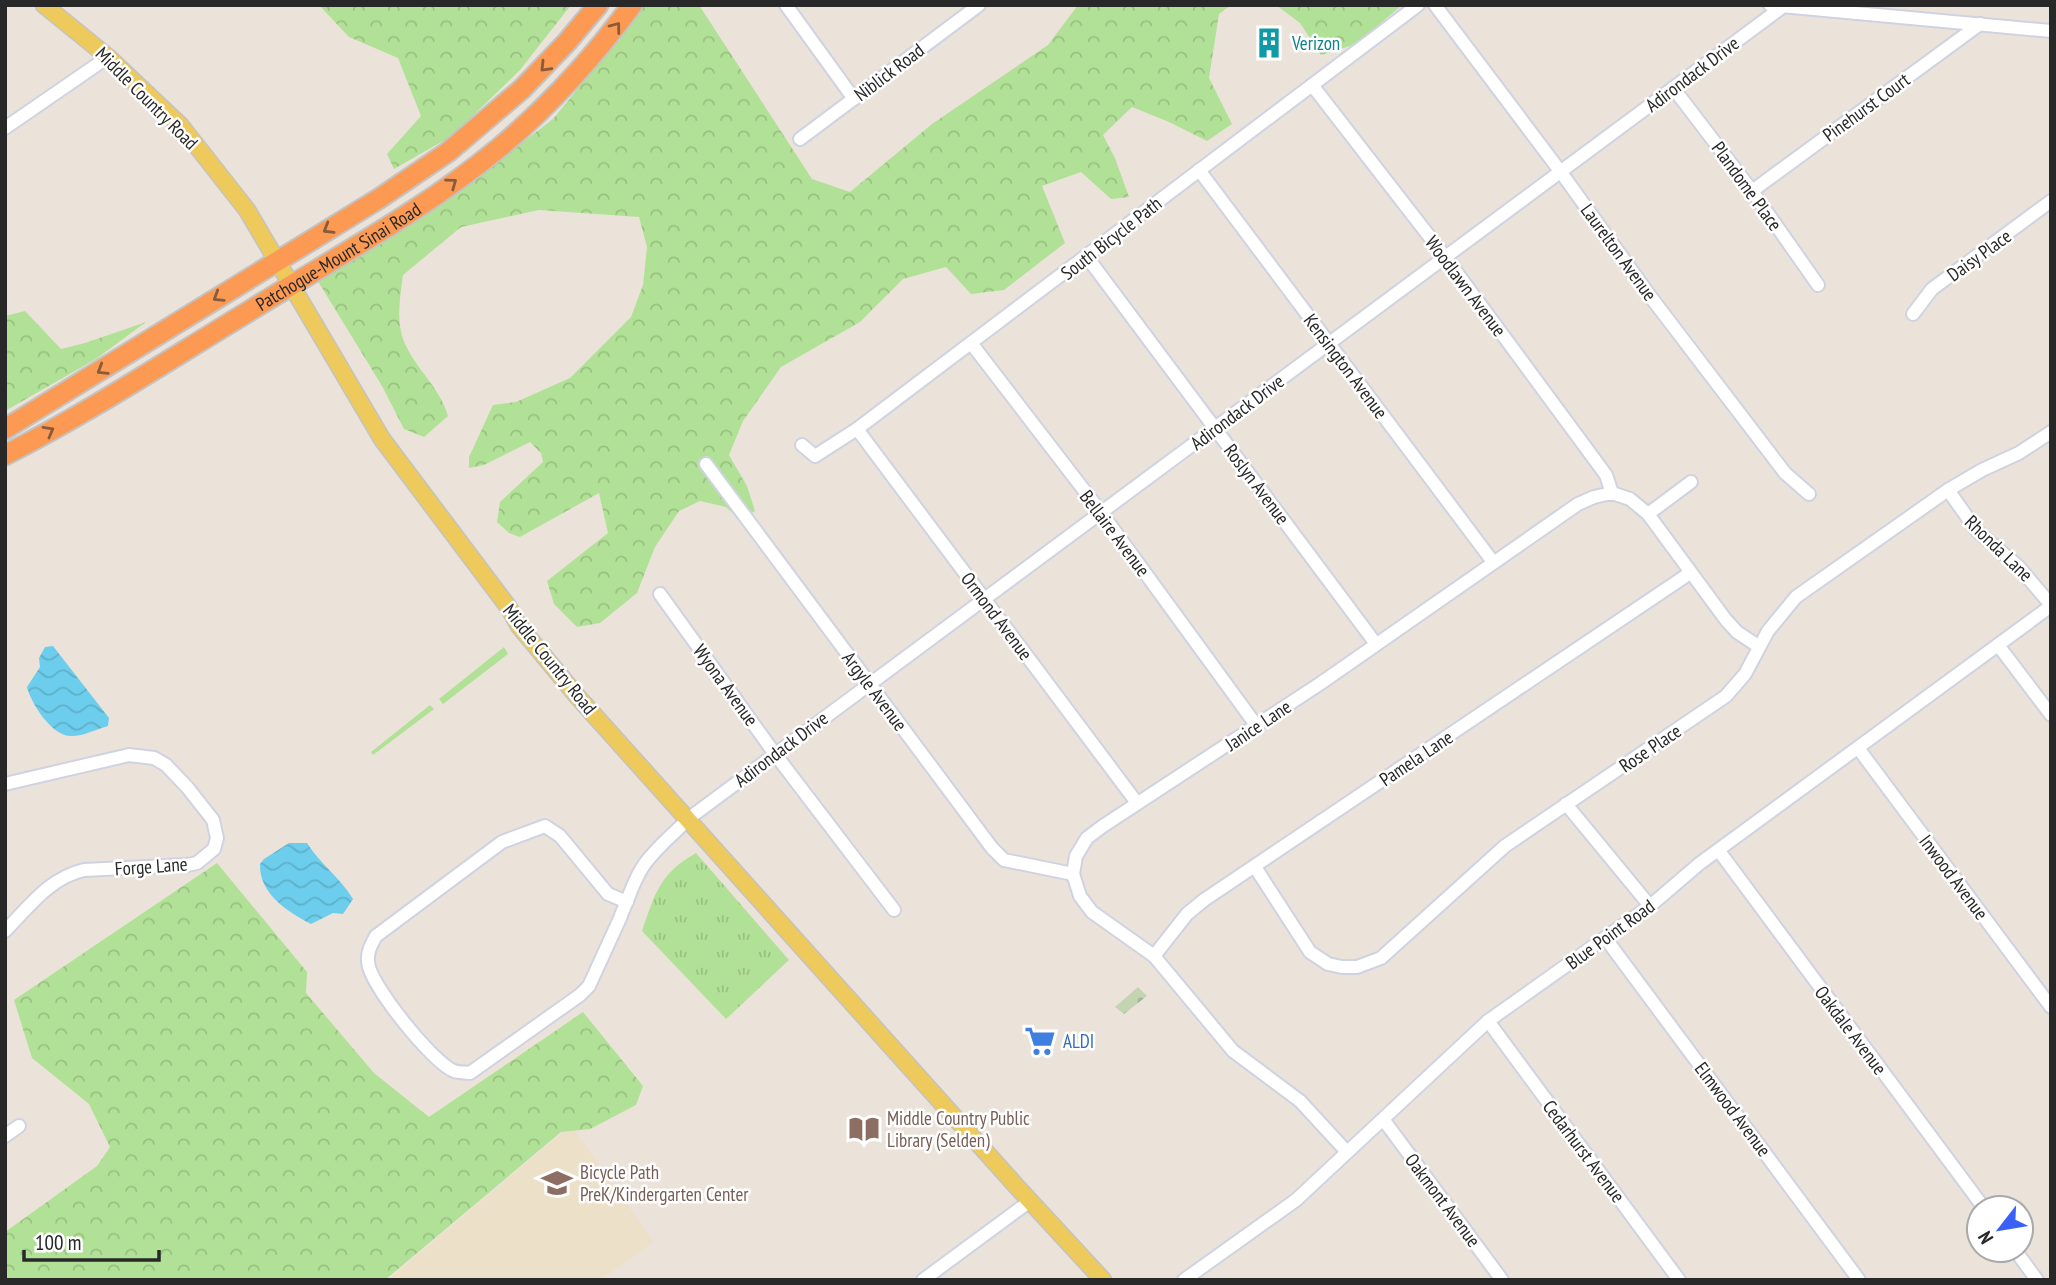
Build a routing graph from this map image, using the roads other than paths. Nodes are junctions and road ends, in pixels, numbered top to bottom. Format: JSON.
{"nodes":[{"id":1,"x":598,"y":5,"type":"edge"},
{"id":2,"x":632,"y":5,"type":"edge"},
{"id":3,"x":786,"y":5,"type":"edge"},
{"id":4,"x":979,"y":5,"type":"edge"},
{"id":5,"x":1418,"y":5,"type":"edge"},
{"id":6,"x":1435,"y":5,"type":"edge"},
{"id":7,"x":1780,"y":6,"type":"edge"},
{"id":8,"x":55,"y":8,"type":"edge"},
{"id":9,"x":1980,"y":24,"type":"junction"},
{"id":10,"x":2051,"y":30,"type":"edge"},
{"id":11,"x":108,"y":57,"type":"junction"},
{"id":12,"x":1312,"y":85,"type":"junction"},
{"id":13,"x":1674,"y":89,"type":"junction"},
{"id":14,"x":854,"y":99,"type":"junction"},
{"id":15,"x":5,"y":128,"type":"edge"},
{"id":16,"x":800,"y":139,"type":"dead end"},
{"id":17,"x":1199,"y":170,"type":"junction"},
{"id":18,"x":1560,"y":171,"type":"junction"},
{"id":19,"x":1752,"y":191,"type":"junction"},
{"id":20,"x":2051,"y":201,"type":"edge"},
{"id":21,"x":1087,"y":257,"type":"junction"},
{"id":22,"x":1446,"y":258,"type":"junction"},
{"id":23,"x":276,"y":261,"type":"junction"},
{"id":24,"x":291,"y":285,"type":"junction"},
{"id":25,"x":1818,"y":285,"type":"dead end"},
{"id":26,"x":1913,"y":314,"type":"dead end"},
{"id":27,"x":1329,"y":342,"type":"junction"},
{"id":28,"x":971,"y":343,"type":"junction"},
{"id":29,"x":1215,"y":428,"type":"junction"},
{"id":30,"x":5,"y":429,"type":"edge"},
{"id":31,"x":857,"y":429,"type":"junction"},
{"id":32,"x":2051,"y":432,"type":"edge"},
{"id":33,"x":802,"y":445,"type":"dead end"},
{"id":34,"x":5,"y":455,"type":"edge"},
{"id":35,"x":706,"y":464,"type":"dead end"},
{"id":36,"x":1691,"y":482,"type":"dead end"},
{"id":37,"x":1948,"y":490,"type":"junction"},
{"id":38,"x":1612,"y":492,"type":"junction"},
{"id":39,"x":1810,"y":494,"type":"dead end"},
{"id":40,"x":1100,"y":511,"type":"junction"},
{"id":41,"x":1648,"y":514,"type":"junction"},
{"id":42,"x":1493,"y":562,"type":"junction"},
{"id":43,"x":1690,"y":573,"type":"junction"},
{"id":44,"x":660,"y":594,"type":"dead end"},
{"id":45,"x":984,"y":598,"type":"junction"},
{"id":46,"x":2051,"y":605,"type":"edge"},
{"id":47,"x":1376,"y":644,"type":"junction"},
{"id":48,"x":1998,"y":645,"type":"junction"},
{"id":49,"x":1758,"y":646,"type":"junction"},
{"id":50,"x":870,"y":684,"type":"junction"},
{"id":51,"x":2051,"y":715,"type":"edge"},
{"id":52,"x":1256,"y":725,"type":"junction"},
{"id":53,"x":1858,"y":748,"type":"junction"},
{"id":54,"x":775,"y":754,"type":"junction"},
{"id":55,"x":5,"y":784,"type":"edge"},
{"id":56,"x":1138,"y":803,"type":"junction"},
{"id":57,"x":1566,"y":804,"type":"junction"},
{"id":58,"x":688,"y":819,"type":"junction"},
{"id":59,"x":1719,"y":851,"type":"junction"},
{"id":60,"x":1255,"y":867,"type":"junction"},
{"id":61,"x":1073,"y":874,"type":"junction"},
{"id":62,"x":627,"y":902,"type":"junction"},
{"id":63,"x":1650,"y":906,"type":"junction"},
{"id":64,"x":894,"y":910,"type":"dead end"},
{"id":65,"x":5,"y":932,"type":"edge"},
{"id":66,"x":1606,"y":939,"type":"junction"},
{"id":67,"x":1154,"y":956,"type":"junction"},
{"id":68,"x":2051,"y":1007,"type":"edge"},
{"id":69,"x":1488,"y":1021,"type":"junction"},
{"id":70,"x":1383,"y":1119,"type":"junction"},
{"id":71,"x":19,"y":1126,"type":"dead end"},
{"id":72,"x":5,"y":1136,"type":"edge"},
{"id":73,"x":1348,"y":1152,"type":"junction"},
{"id":74,"x":1974,"y":1194,"type":"edge"},
{"id":75,"x":1030,"y":1201,"type":"junction"},
{"id":76,"x":2025,"y":1264,"type":"edge"},
{"id":77,"x":923,"y":1280,"type":"edge"},
{"id":78,"x":1103,"y":1280,"type":"edge"},
{"id":79,"x":1184,"y":1280,"type":"edge"},
{"id":80,"x":1502,"y":1280,"type":"edge"},
{"id":81,"x":1679,"y":1280,"type":"edge"},
{"id":82,"x":1859,"y":1280,"type":"edge"},
{"id":83,"x":2037,"y":1280,"type":"edge"}],
"edges":[{"from":1,"to":23,"type":"highway","name":"Patchogue-Mount Sinai Road","one_way":true},
{"from":24,"to":2,"type":"highway","name":"Patchogue-Mount Sinai Road","one_way":true},
{"from":3,"to":14,"type":"street"},
{"from":4,"to":14,"type":"street","name":"Niblick Road"},
{"from":5,"to":12,"type":"street","name":"South Bicycle Path"},
{"from":6,"to":18,"type":"street","name":"Laurelton Avenue"},
{"from":7,"to":9,"type":"street"},
{"from":7,"to":13,"type":"street","name":"Adirondack Drive"},
{"from":8,"to":11,"type":"main road","name":"Middle Country Road"},
{"from":9,"to":10,"type":"street"},
{"from":9,"to":19,"type":"street","name":"Pinehurst Court"},
{"from":11,"to":15,"type":"street"},
{"from":11,"to":23,"type":"main road","name":"Middle Country Road"},
{"from":12,"to":17,"type":"street","name":"South Bicycle Path"},
{"from":12,"to":22,"type":"street","name":"Woodlawn Avenue"},
{"from":13,"to":18,"type":"street","name":"Adirondack Drive"},
{"from":13,"to":19,"type":"street","name":"Plandome Place"},
{"from":14,"to":16,"type":"street","name":"Niblick Road"},
{"from":17,"to":21,"type":"street","name":"South Bicycle Path"},
{"from":17,"to":27,"type":"street","name":"Kensington Avenue"},
{"from":18,"to":22,"type":"street","name":"Adirondack Drive"},
{"from":18,"to":39,"type":"street","name":"Laurelton Avenue"},
{"from":19,"to":25,"type":"street","name":"Plandome Place"},
{"from":20,"to":26,"type":"street","name":"Daisy Place"},
{"from":21,"to":28,"type":"street","name":"South Bicycle Path"},
{"from":21,"to":29,"type":"street","name":"Roslyn Avenue"},
{"from":22,"to":27,"type":"street","name":"Adirondack Drive"},
{"from":22,"to":38,"type":"street","name":"Woodlawn Avenue"},
{"from":23,"to":24,"type":"main road","name":"Middle Country Road"},
{"from":23,"to":30,"type":"highway","name":"Patchogue-Mount Sinai Road","one_way":true},
{"from":34,"to":24,"type":"highway","name":"Patchogue-Mount Sinai Road","one_way":true},
{"from":24,"to":58,"type":"main road","name":"Middle Country Road"},
{"from":27,"to":29,"type":"street","name":"Adirondack Drive"},
{"from":27,"to":42,"type":"street","name":"Kensington Avenue"},
{"from":28,"to":31,"type":"street","name":"South Bicycle Path"},
{"from":28,"to":40,"type":"street","name":"Bellaire Avenue"},
{"from":29,"to":40,"type":"street","name":"Adirondack Drive"},
{"from":29,"to":47,"type":"street","name":"Roslyn Avenue"},
{"from":31,"to":33,"type":"street","name":"South Bicycle Path"},
{"from":31,"to":45,"type":"street","name":"Ormond Avenue"},
{"from":32,"to":37,"type":"street","name":"Rose Place"},
{"from":35,"to":50,"type":"street","name":"Argyle Avenue"},
{"from":36,"to":41,"type":"street"},
{"from":37,"to":46,"type":"street","name":"Rhonda Lane"},
{"from":37,"to":49,"type":"street","name":"Rose Place"},
{"from":38,"to":41,"type":"street"},
{"from":38,"to":42,"type":"street","name":"Janice Lane"},
{"from":40,"to":45,"type":"street","name":"Adirondack Drive"},
{"from":40,"to":52,"type":"street","name":"Bellaire Avenue"},
{"from":41,"to":43,"type":"street"},
{"from":42,"to":47,"type":"street","name":"Janice Lane"},
{"from":43,"to":49,"type":"street"},
{"from":43,"to":60,"type":"street","name":"Pamela Lane"},
{"from":44,"to":54,"type":"street","name":"Wyona Avenue"},
{"from":45,"to":50,"type":"street","name":"Adirondack Drive"},
{"from":45,"to":56,"type":"street","name":"Ormond Avenue"},
{"from":46,"to":48,"type":"street","name":"Blue Point Road"},
{"from":47,"to":52,"type":"street","name":"Janice Lane"},
{"from":48,"to":51,"type":"street"},
{"from":48,"to":53,"type":"street","name":"Blue Point Road"},
{"from":49,"to":57,"type":"street","name":"Rose Place"},
{"from":50,"to":54,"type":"street","name":"Adirondack Drive"},
{"from":50,"to":61,"type":"street","name":"Argyle Avenue"},
{"from":52,"to":56,"type":"street","name":"Janice Lane"},
{"from":53,"to":59,"type":"street","name":"Blue Point Road"},
{"from":53,"to":68,"type":"street","name":"Inwood Avenue"},
{"from":54,"to":58,"type":"street","name":"Adirondack Drive"},
{"from":54,"to":64,"type":"street","name":"Wyona Avenue"},
{"from":55,"to":65,"type":"street","name":"Forge Lane"},
{"from":56,"to":61,"type":"street","name":"Janice Lane"},
{"from":57,"to":60,"type":"street","name":"Rose Place"},
{"from":57,"to":63,"type":"street"},
{"from":58,"to":62,"type":"street","name":"Adirondack Drive"},
{"from":58,"to":75,"type":"main road","name":"Middle Country Road"},
{"from":59,"to":63,"type":"street","name":"Blue Point Road"},
{"from":59,"to":74,"type":"street","name":"Oakdale Avenue"},
{"from":60,"to":67,"type":"street","name":"Pamela Lane"},
{"from":61,"to":67,"type":"street"},
{"from":62,"to":62,"type":"street","name":"Adirondack Drive"},
{"from":63,"to":66,"type":"street","name":"Blue Point Road"},
{"from":66,"to":69,"type":"street","name":"Blue Point Road"},
{"from":66,"to":82,"type":"street","name":"Elmwood Avenue"},
{"from":67,"to":73,"type":"street"},
{"from":69,"to":70,"type":"street","name":"Blue Point Road"},
{"from":69,"to":81,"type":"street","name":"Cedarhurst Avenue"},
{"from":70,"to":73,"type":"street","name":"Blue Point Road"},
{"from":70,"to":80,"type":"street","name":"Oakmont Avenue"},
{"from":71,"to":72,"type":"street"},
{"from":73,"to":79,"type":"street","name":"Blue Point Road"},
{"from":75,"to":77,"type":"street"},
{"from":75,"to":78,"type":"main road","name":"Middle Country Road"},
{"from":76,"to":83,"type":"street"}]}
